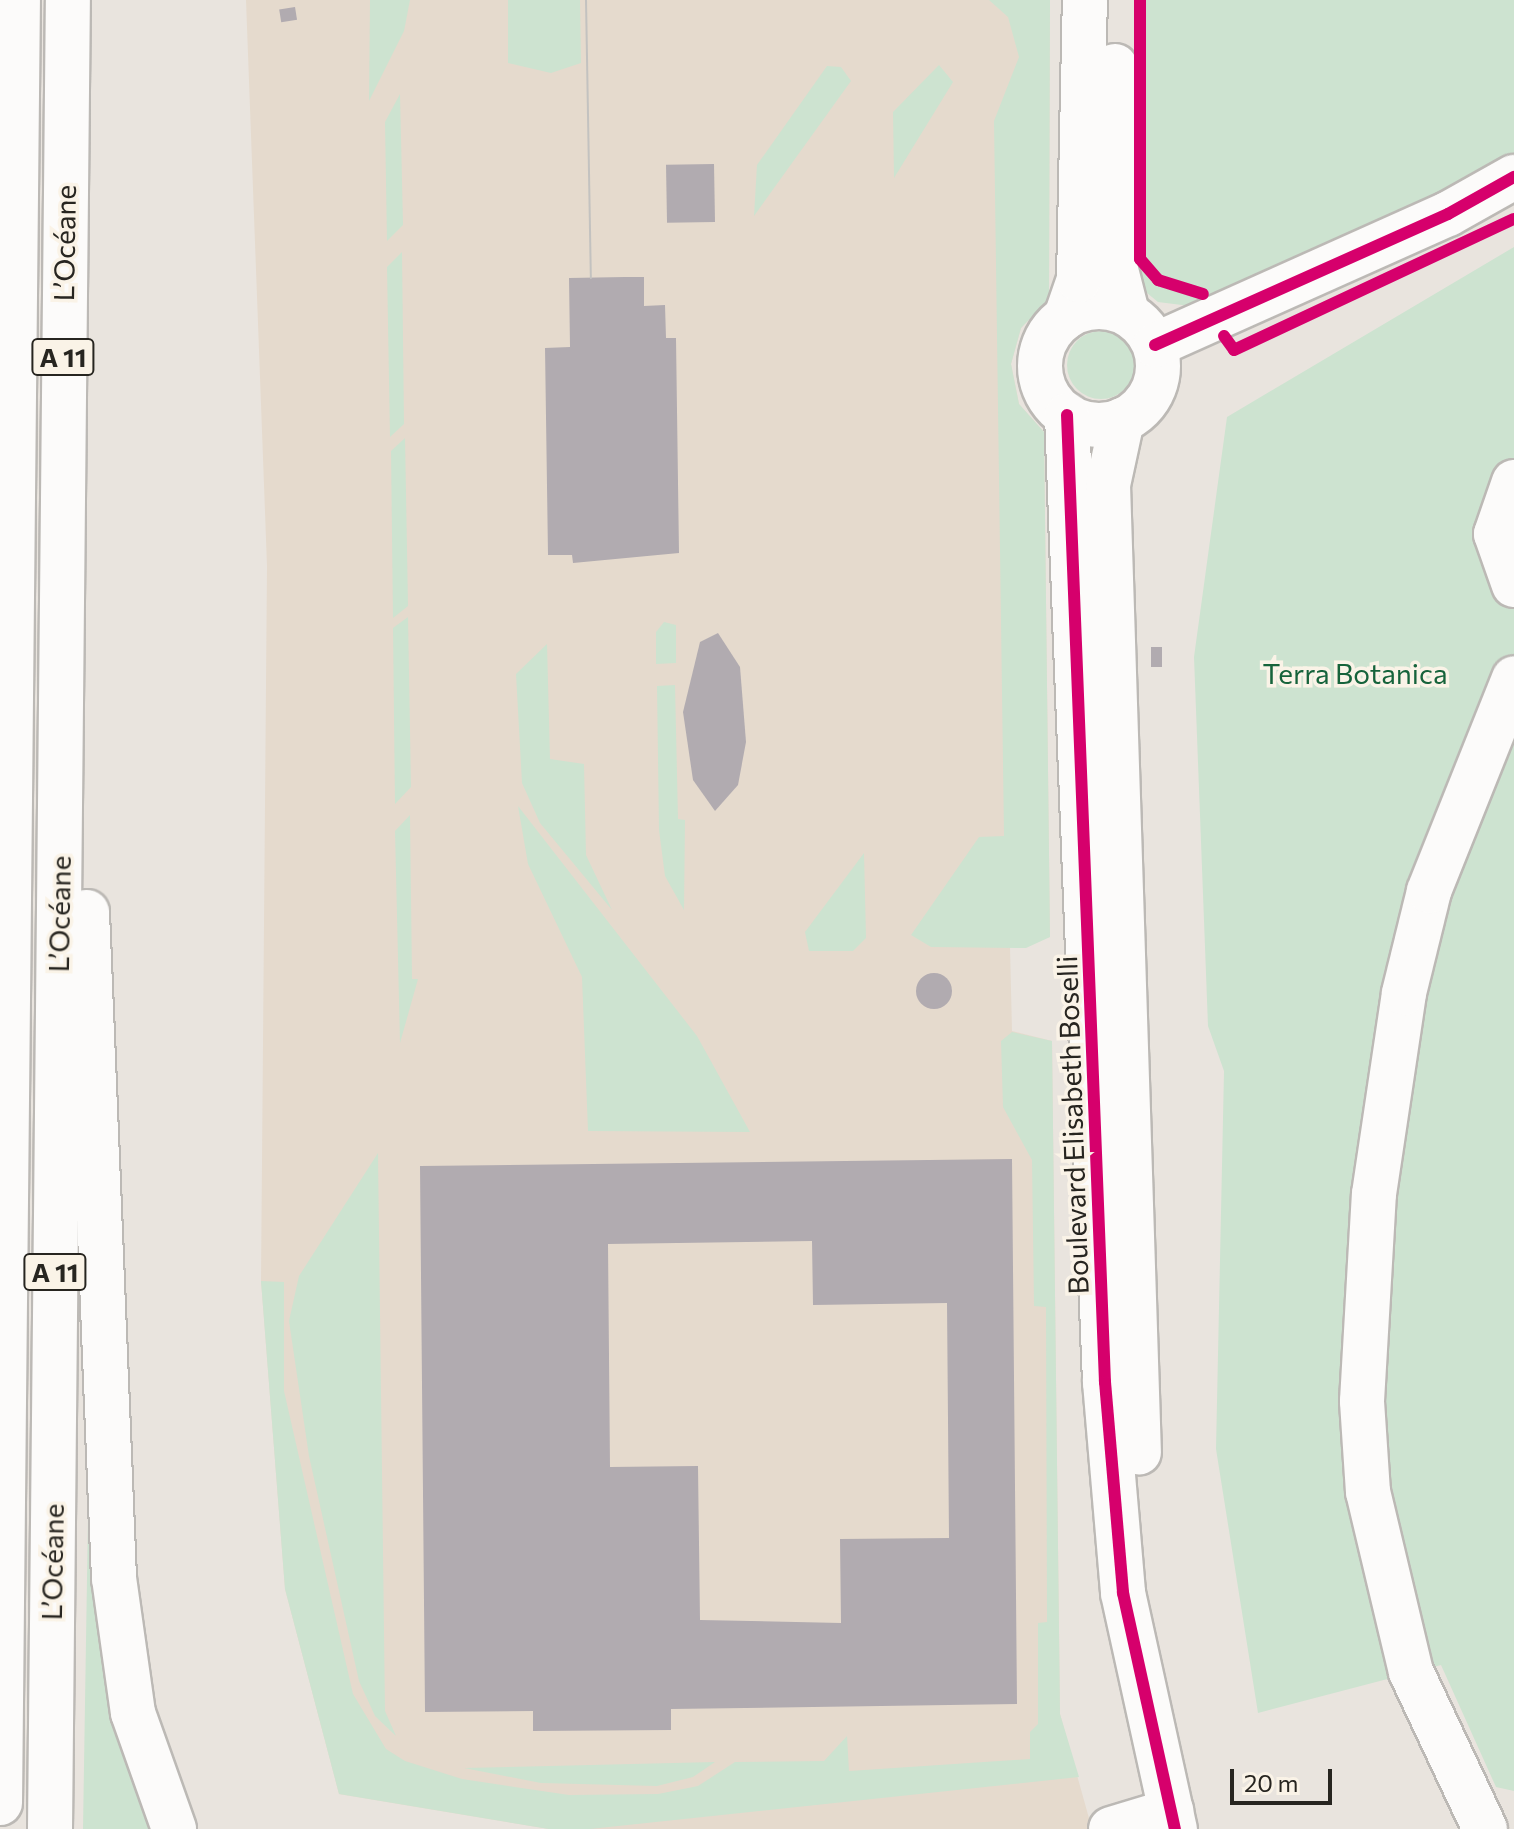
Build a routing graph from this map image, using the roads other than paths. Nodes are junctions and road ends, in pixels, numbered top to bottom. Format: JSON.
{"nodes":[{"id":1,"x":18,"y":0,"type":"edge"},
{"id":2,"x":68,"y":0,"type":"edge"},
{"id":3,"x":1085,"y":0,"type":"edge"},
{"id":4,"x":1115,"y":0,"type":"edge"},
{"id":5,"x":1514,"y":177,"type":"edge"},
{"id":6,"x":1066,"y":317,"type":"junction"},
{"id":7,"x":1141,"y":329,"type":"junction"},
{"id":8,"x":1067,"y":415,"type":"junction"},
{"id":9,"x":1122,"y":420,"type":"junction"},
{"id":10,"x":1514,"y":482,"type":"edge"},
{"id":11,"x":1514,"y":585,"type":"edge"},
{"id":12,"x":1514,"y":678,"type":"edge"},
{"id":13,"x":61,"y":714,"type":"junction"},
{"id":14,"x":2,"y":1422,"type":"edge"},
{"id":15,"x":0,"y":1803,"type":"edge"},
{"id":16,"x":1184,"y":1823,"type":"edge"},
{"id":17,"x":50,"y":1829,"type":"edge"},
{"id":18,"x":174,"y":1829,"type":"edge"},
{"id":19,"x":1111,"y":1829,"type":"edge"},
{"id":20,"x":1485,"y":1829,"type":"edge"}],
"edges":[{"from":1,"to":14,"type":"main road","name":"L’Océane","number":"A 11"},
{"from":2,"to":13,"type":"main road","name":"L’Océane","number":"A 11"},
{"from":3,"to":6,"type":"main road"},
{"from":4,"to":7,"type":"main road"},
{"from":5,"to":7,"type":"main road"},
{"from":6,"to":7,"type":"main road"},
{"from":6,"to":8,"type":"main road"},
{"from":7,"to":9,"type":"main road"},
{"from":8,"to":9,"type":"main road"},
{"from":8,"to":16,"type":"main road","name":"Boulevard Elisabeth Boselli"},
{"from":9,"to":16,"type":"main road"},
{"from":10,"to":11,"type":"main road"},
{"from":12,"to":20,"type":"main road"},
{"from":13,"to":17,"type":"main road","name":"L’Océane","number":"A 11"},
{"from":13,"to":18,"type":"main road"},
{"from":14,"to":15,"type":"main road","name":"L’Océane","number":"A 11"},
{"from":16,"to":19,"type":"main road"}]}
